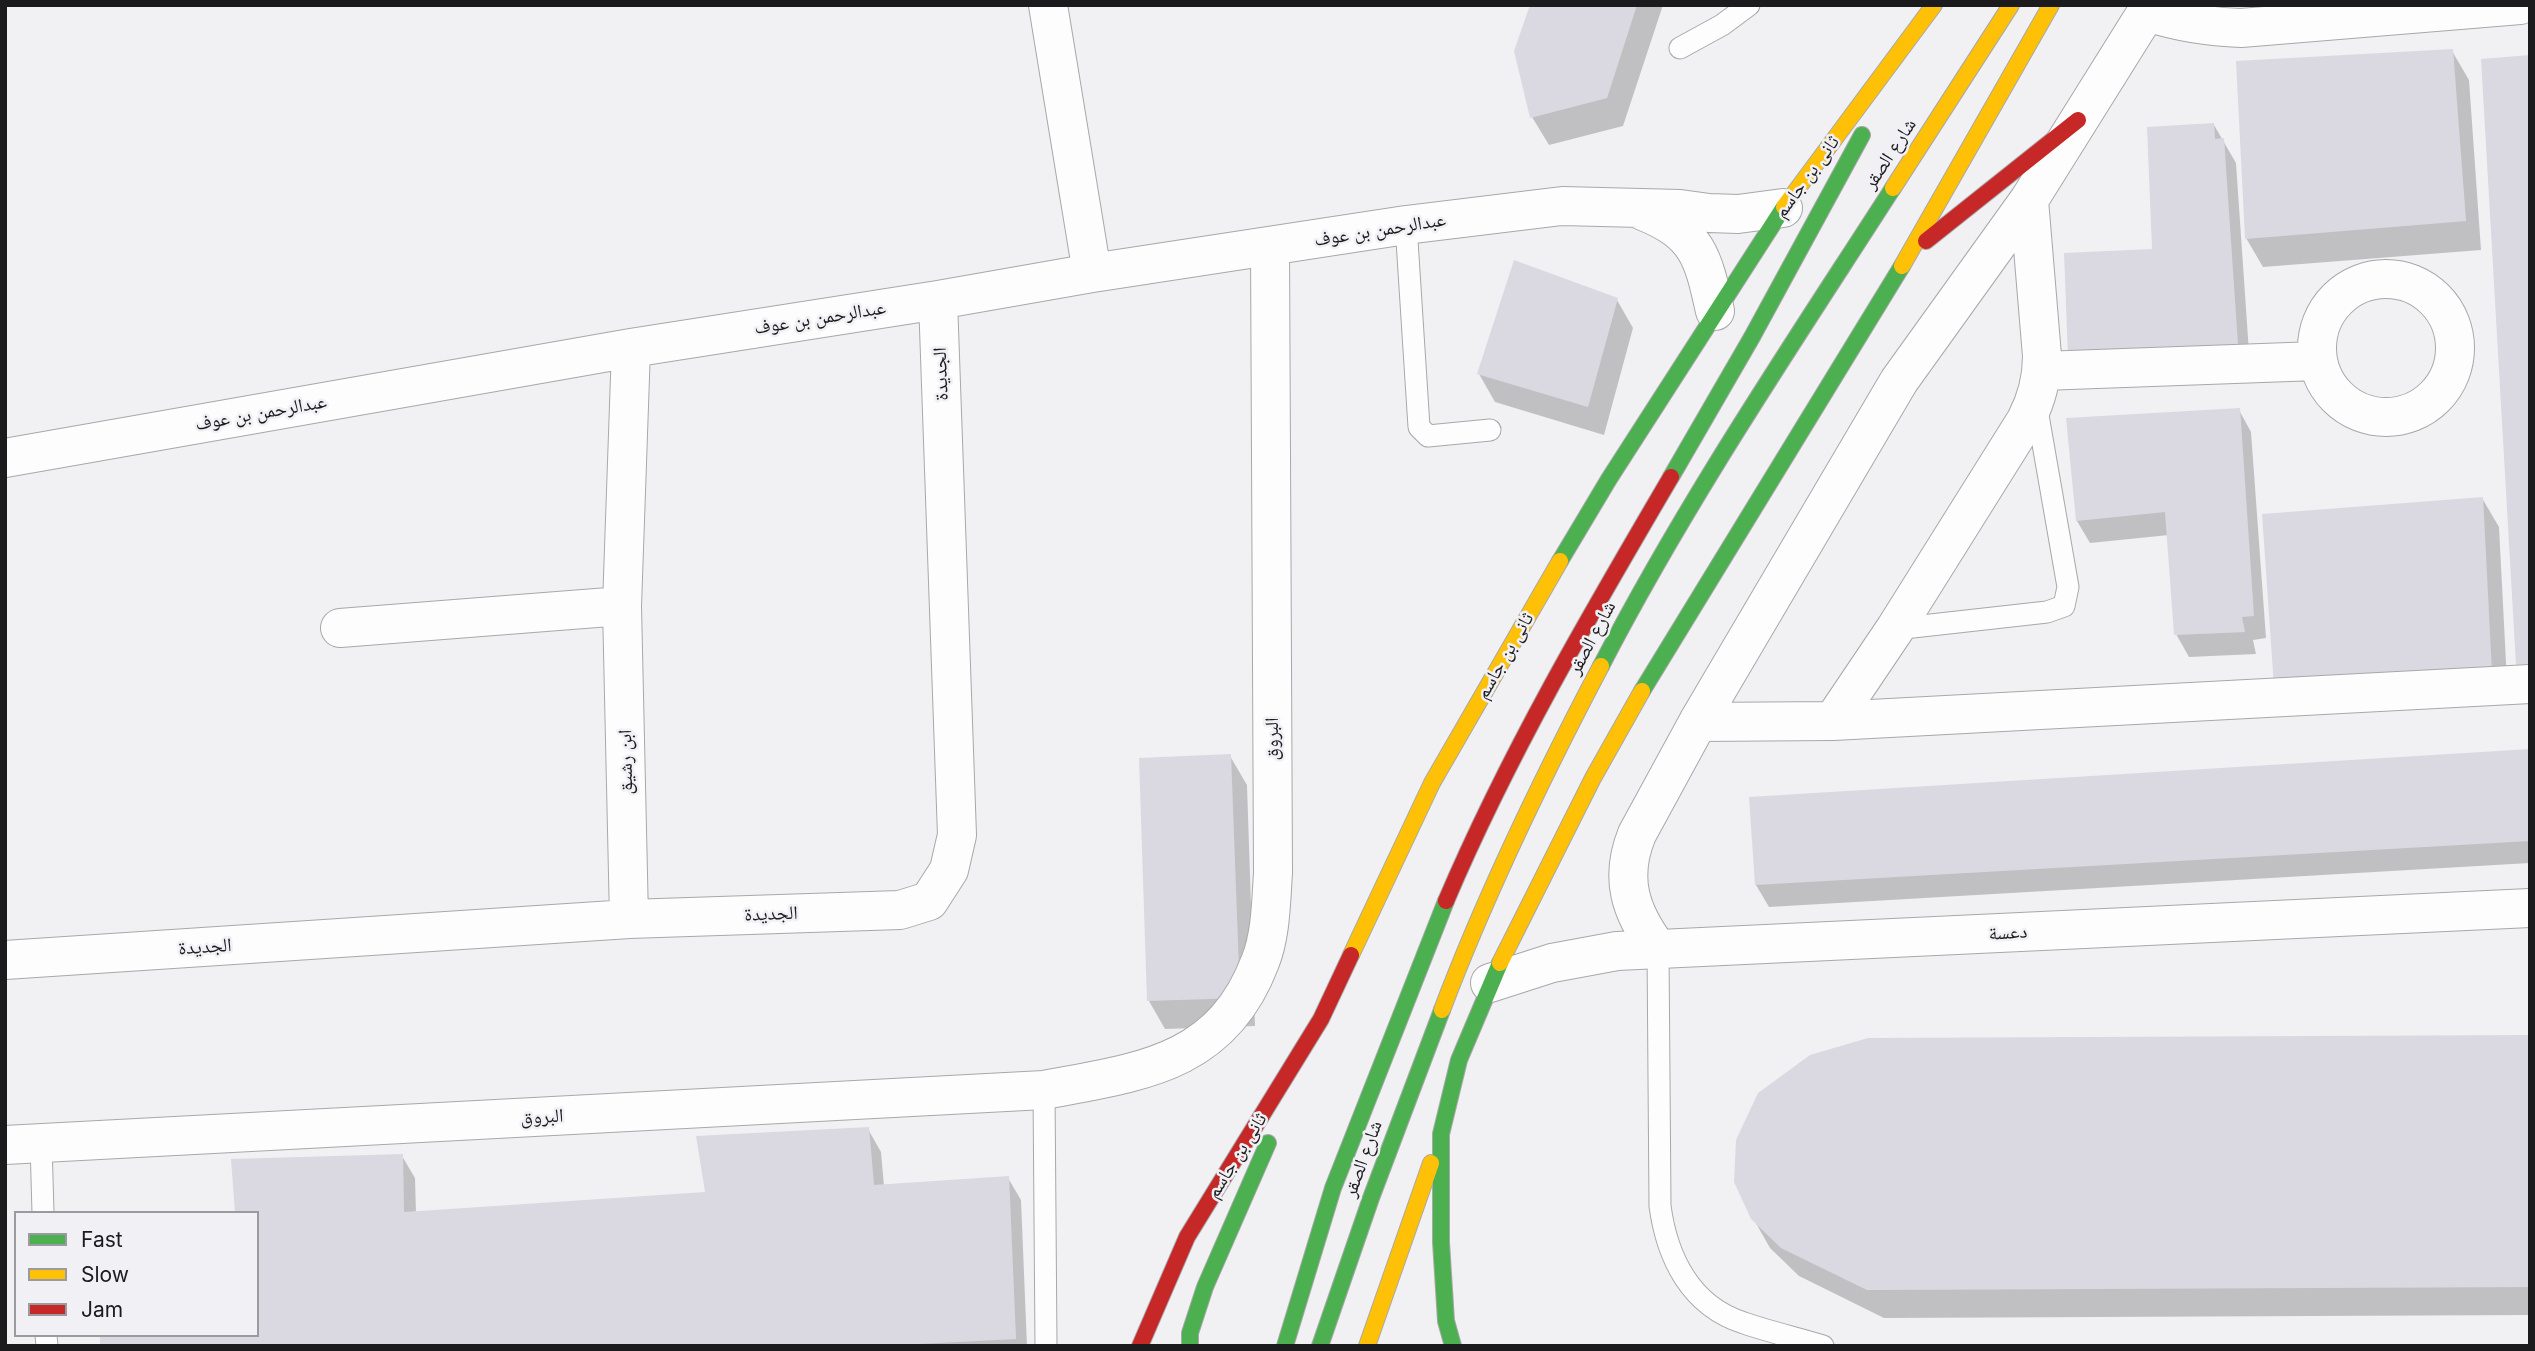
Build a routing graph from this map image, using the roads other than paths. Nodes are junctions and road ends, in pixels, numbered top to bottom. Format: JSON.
{"nodes":[{"id":1,"x":1048,"y":5,"type":"edge"},
{"id":2,"x":1749,"y":5,"type":"edge"},
{"id":3,"x":2011,"y":5,"type":"edge"},
{"id":4,"x":2051,"y":5,"type":"edge"},
{"id":5,"x":2520,"y":5,"type":"edge"},
{"id":6,"x":1932,"y":9,"type":"edge"},
{"id":7,"x":2149,"y":9,"type":"edge"},
{"id":8,"x":1680,"y":48,"type":"dead end"},
{"id":9,"x":2078,"y":120,"type":"junction"},
{"id":10,"x":2029,"y":200,"type":"junction"},
{"id":11,"x":1783,"y":208,"type":"junction"},
{"id":12,"x":1638,"y":209,"type":"junction"},
{"id":13,"x":1406,"y":225,"type":"junction"},
{"id":14,"x":1270,"y":247,"type":"junction"},
{"id":15,"x":1910,"y":253,"type":"junction"},
{"id":16,"x":1092,"y":273,"type":"junction"},
{"id":17,"x":938,"y":300,"type":"junction"},
{"id":18,"x":1715,"y":312,"type":"junction"},
{"id":19,"x":631,"y":348,"type":"junction"},
{"id":20,"x":2317,"y":361,"type":"dead end"},
{"id":21,"x":2039,"y":386,"type":"junction"},
{"id":22,"x":1490,"y":430,"type":"dead end"},
{"id":23,"x":5,"y":458,"type":"edge"},
{"id":24,"x":622,"y":606,"type":"junction"},
{"id":25,"x":340,"y":628,"type":"dead end"},
{"id":26,"x":1895,"y":629,"type":"junction"},
{"id":27,"x":2530,"y":684,"type":"edge"},
{"id":28,"x":1833,"y":721,"type":"junction"},
{"id":29,"x":1698,"y":722,"type":"junction"},
{"id":30,"x":2530,"y":908,"type":"edge"},
{"id":31,"x":629,"y":919,"type":"junction"},
{"id":32,"x":1658,"y":949,"type":"junction"},
{"id":33,"x":5,"y":960,"type":"edge"},
{"id":34,"x":1490,"y":983,"type":"junction"},
{"id":35,"x":1321,"y":1019,"type":"junction"},
{"id":36,"x":1044,"y":1090,"type":"junction"},
{"id":37,"x":1441,"y":1134,"type":"junction"},
{"id":38,"x":23,"y":1144,"type":"edge"},
{"id":39,"x":42,"y":1211,"type":"edge"},
{"id":40,"x":1322,"y":1339,"type":"edge"},
{"id":41,"x":1046,"y":1346,"type":"edge"},
{"id":42,"x":1140,"y":1346,"type":"edge"},
{"id":43,"x":1190,"y":1346,"type":"edge"},
{"id":44,"x":1285,"y":1346,"type":"edge"},
{"id":45,"x":1367,"y":1346,"type":"edge"},
{"id":46,"x":1453,"y":1346,"type":"edge"},
{"id":47,"x":1823,"y":1346,"type":"edge"}],
"edges":[{"from":1,"to":16,"type":"street"},
{"from":2,"to":8,"type":"lane"},
{"from":3,"to":40,"type":"main road","name":"شارع الصقر"},
{"from":4,"to":15,"type":"main road"},
{"from":5,"to":7,"type":"street"},
{"from":6,"to":11,"type":"main road","name":"ثانى بن جاسم"},
{"from":6,"to":44,"type":"main road","name":"شارع الصقر"},
{"from":7,"to":9,"type":"street"},
{"from":9,"to":10,"type":"street"},
{"from":9,"to":15,"type":"main road"},
{"from":10,"to":21,"type":"street"},
{"from":10,"to":29,"type":"street"},
{"from":11,"to":12,"type":"street","name":"عبدالرحمن بن عوف"},
{"from":11,"to":18,"type":"main road","name":"ثانى بن جاسم"},
{"from":12,"to":13,"type":"street","name":"عبدالرحمن بن عوف"},
{"from":12,"to":18,"type":"street","name":"عبدالرحمن بن عوف"},
{"from":13,"to":14,"type":"street","name":"عبدالرحمن بن عوف"},
{"from":13,"to":22,"type":"lane"},
{"from":14,"to":16,"type":"street","name":"عبدالرحمن بن عوف"},
{"from":14,"to":36,"type":"street","name":"البروق"},
{"from":15,"to":34,"type":"main road"},
{"from":16,"to":17,"type":"street","name":"عبدالرحمن بن عوف"},
{"from":17,"to":19,"type":"street","name":"عبدالرحمن بن عوف"},
{"from":17,"to":31,"type":"street","name":"الجديدة"},
{"from":18,"to":35,"type":"main road","name":"ثانى بن جاسم"},
{"from":19,"to":23,"type":"street","name":"عبدالرحمن بن عوف"},
{"from":19,"to":24,"type":"street","name":"ابن رشيق"},
{"from":20,"to":21,"type":"street"},
{"from":21,"to":26,"type":"street"},
{"from":21,"to":26,"type":"lane"},
{"from":24,"to":25,"type":"street"},
{"from":24,"to":31,"type":"street","name":"ابن رشيق"},
{"from":26,"to":28,"type":"street"},
{"from":27,"to":28,"type":"street"},
{"from":28,"to":29,"type":"street"},
{"from":29,"to":32,"type":"street"},
{"from":30,"to":32,"type":"street","name":"دعسة"},
{"from":31,"to":33,"type":"street","name":"الجديدة"},
{"from":32,"to":34,"type":"street","name":"دعسة"},
{"from":32,"to":47,"type":"lane"},
{"from":34,"to":37,"type":"main road"},
{"from":35,"to":42,"type":"main road","name":"ثانى بن جاسم"},
{"from":35,"to":43,"type":"main road"},
{"from":36,"to":38,"type":"street","name":"البروق"},
{"from":36,"to":41,"type":"lane"},
{"from":37,"to":45,"type":"main road"},
{"from":37,"to":46,"type":"main road"},
{"from":38,"to":39,"type":"lane","name":"البروق"}]}
